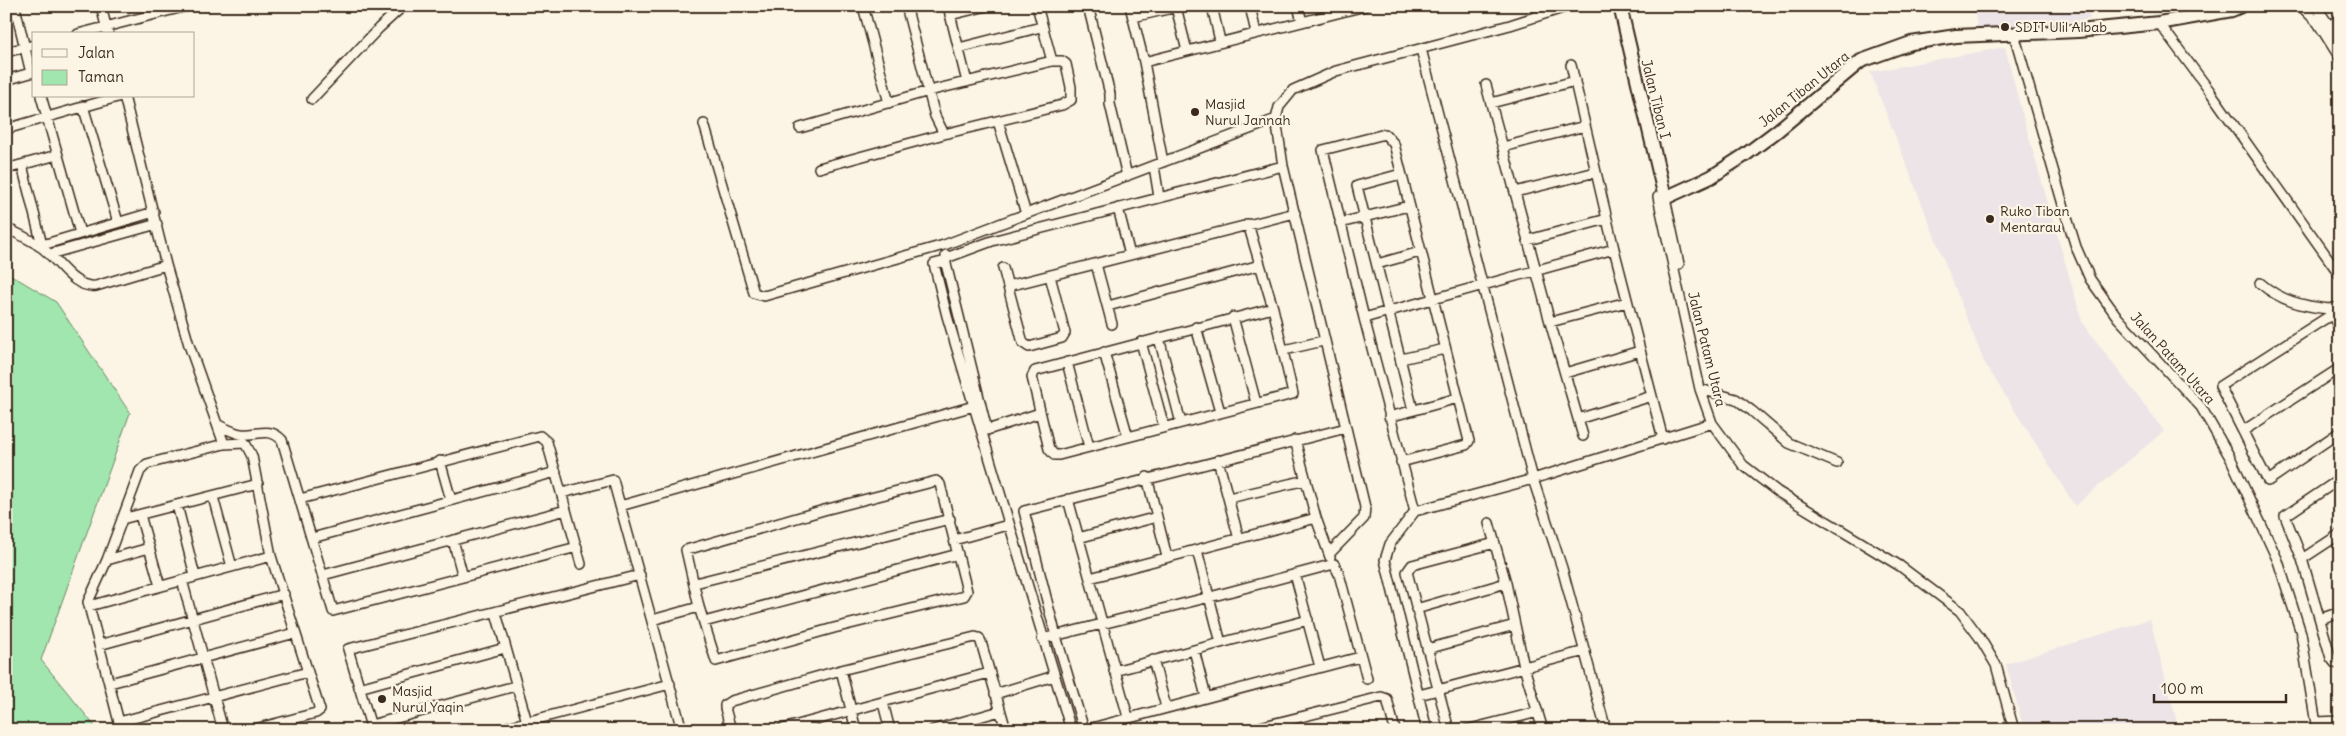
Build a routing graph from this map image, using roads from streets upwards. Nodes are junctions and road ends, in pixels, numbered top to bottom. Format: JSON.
{"nodes":[{"id":1,"x":16,"y":6,"type":"edge"},
{"id":2,"x":101,"y":6,"type":"edge"},
{"id":3,"x":188,"y":6,"type":"edge"},
{"id":4,"x":403,"y":6,"type":"edge"},
{"id":5,"x":863,"y":6,"type":"edge"},
{"id":6,"x":906,"y":6,"type":"edge"},
{"id":7,"x":1037,"y":6,"type":"edge"},
{"id":8,"x":1088,"y":6,"type":"edge"},
{"id":9,"x":1130,"y":6,"type":"edge"},
{"id":10,"x":1212,"y":6,"type":"edge"},
{"id":11,"x":1250,"y":6,"type":"edge"},
{"id":12,"x":1298,"y":6,"type":"edge"},
{"id":13,"x":1365,"y":6,"type":"edge"},
{"id":14,"x":1569,"y":6,"type":"edge"},
{"id":15,"x":1614,"y":6,"type":"edge"},
{"id":16,"x":1620,"y":6,"type":"edge"},
{"id":17,"x":2241,"y":6,"type":"edge"},
{"id":18,"x":2301,"y":6,"type":"edge"},
{"id":19,"x":984,"y":7,"type":"edge"},
{"id":20,"x":1178,"y":7,"type":"edge"},
{"id":21,"x":6,"y":9,"type":"edge"},
{"id":22,"x":1343,"y":9,"type":"edge"},
{"id":23,"x":2314,"y":10,"type":"edge"},
{"id":24,"x":949,"y":11,"type":"edge"},
{"id":25,"x":1133,"y":17,"type":"junction"},
{"id":26,"x":2340,"y":18,"type":"edge"},
{"id":27,"x":1302,"y":22,"type":"junction"},
{"id":28,"x":2159,"y":23,"type":"junction"},
{"id":29,"x":1041,"y":27,"type":"junction"},
{"id":30,"x":2329,"y":27,"type":"junction"},
{"id":31,"x":107,"y":30,"type":"edge"},
{"id":32,"x":92,"y":32,"type":"edge"},
{"id":33,"x":1256,"y":33,"type":"junction"},
{"id":34,"x":2014,"y":34,"type":"junction"},
{"id":35,"x":1220,"y":41,"type":"junction"},
{"id":36,"x":2340,"y":42,"type":"edge"},
{"id":37,"x":29,"y":46,"type":"edge"},
{"id":38,"x":959,"y":48,"type":"junction"},
{"id":39,"x":1421,"y":49,"type":"junction"},
{"id":40,"x":1187,"y":51,"type":"junction"},
{"id":41,"x":6,"y":52,"type":"edge"},
{"id":42,"x":2340,"y":58,"type":"edge"},
{"id":43,"x":1052,"y":61,"type":"junction"},
{"id":44,"x":1144,"y":62,"type":"junction"},
{"id":45,"x":1571,"y":65,"type":"dead end"},
{"id":46,"x":32,"y":73,"type":"edge"},
{"id":47,"x":6,"y":80,"type":"edge"},
{"id":48,"x":1575,"y":81,"type":"junction"},
{"id":49,"x":967,"y":82,"type":"junction"},
{"id":50,"x":1486,"y":85,"type":"dead end"},
{"id":51,"x":929,"y":91,"type":"junction"},
{"id":52,"x":42,"y":98,"type":"edge"},
{"id":53,"x":115,"y":98,"type":"edge"},
{"id":54,"x":124,"y":98,"type":"edge"},
{"id":55,"x":312,"y":99,"type":"dead end"},
{"id":56,"x":889,"y":103,"type":"junction"},
{"id":57,"x":1491,"y":103,"type":"junction"},
{"id":58,"x":83,"y":106,"type":"junction"},
{"id":59,"x":47,"y":117,"type":"junction"},
{"id":60,"x":1276,"y":120,"type":"junction"},
{"id":61,"x":998,"y":121,"type":"junction"},
{"id":62,"x":704,"y":124,"type":"dead end"},
{"id":63,"x":1585,"y":126,"type":"junction"},
{"id":64,"x":800,"y":128,"type":"dead end"},
{"id":65,"x":6,"y":129,"type":"edge"},
{"id":66,"x":944,"y":134,"type":"junction"},
{"id":67,"x":1503,"y":147,"type":"junction"},
{"id":68,"x":57,"y":155,"type":"junction"},
{"id":69,"x":1159,"y":164,"type":"junction"},
{"id":70,"x":22,"y":165,"type":"junction"},
{"id":71,"x":1283,"y":166,"type":"junction"},
{"id":72,"x":818,"y":168,"type":"dead end"},
{"id":73,"x":6,"y":169,"type":"edge"},
{"id":74,"x":1596,"y":172,"type":"junction"},
{"id":75,"x":1401,"y":174,"type":"junction"},
{"id":76,"x":1127,"y":176,"type":"junction"},
{"id":77,"x":1515,"y":192,"type":"junction"},
{"id":78,"x":1158,"y":197,"type":"junction"},
{"id":79,"x":1661,"y":197,"type":"junction"},
{"id":80,"x":1409,"y":206,"type":"junction"},
{"id":81,"x":1118,"y":208,"type":"junction"},
{"id":82,"x":154,"y":212,"type":"junction"},
{"id":83,"x":1295,"y":213,"type":"junction"},
{"id":84,"x":1026,"y":214,"type":"junction"},
{"id":85,"x":1364,"y":217,"type":"junction"},
{"id":86,"x":1607,"y":219,"type":"junction"},
{"id":87,"x":118,"y":222,"type":"junction"},
{"id":88,"x":157,"y":224,"type":"junction"},
{"id":89,"x":1248,"y":224,"type":"junction"},
{"id":90,"x":1340,"y":224,"type":"junction"},
{"id":91,"x":6,"y":228,"type":"edge"},
{"id":92,"x":80,"y":233,"type":"junction"},
{"id":93,"x":1528,"y":240,"type":"junction"},
{"id":94,"x":40,"y":245,"type":"junction"},
{"id":95,"x":944,"y":245,"type":"junction"},
{"id":96,"x":1614,"y":249,"type":"junction"},
{"id":97,"x":1420,"y":252,"type":"junction"},
{"id":98,"x":50,"y":254,"type":"junction"},
{"id":99,"x":1130,"y":255,"type":"junction"},
{"id":100,"x":946,"y":259,"type":"junction"},
{"id":101,"x":1096,"y":264,"type":"junction"},
{"id":102,"x":1376,"y":264,"type":"junction"},
{"id":103,"x":166,"y":265,"type":"junction"},
{"id":104,"x":1260,"y":265,"type":"junction"},
{"id":105,"x":1003,"y":268,"type":"dead end"},
{"id":106,"x":1536,"y":270,"type":"junction"},
{"id":107,"x":2340,"y":275,"type":"edge"},
{"id":108,"x":1050,"y":276,"type":"junction"},
{"id":109,"x":2260,"y":283,"type":"dead end"},
{"id":110,"x":1483,"y":284,"type":"junction"},
{"id":111,"x":1008,"y":286,"type":"junction"},
{"id":112,"x":1432,"y":299,"type":"junction"},
{"id":113,"x":1627,"y":302,"type":"junction"},
{"id":114,"x":1108,"y":306,"type":"junction"},
{"id":115,"x":1273,"y":308,"type":"junction"},
{"id":116,"x":2340,"y":308,"type":"edge"},
{"id":117,"x":1388,"y":311,"type":"junction"},
{"id":118,"x":2330,"y":312,"type":"junction"},
{"id":119,"x":1233,"y":317,"type":"junction"},
{"id":120,"x":1364,"y":318,"type":"junction"},
{"id":121,"x":1550,"y":322,"type":"junction"},
{"id":122,"x":1112,"y":324,"type":"dead end"},
{"id":123,"x":1196,"y":327,"type":"junction"},
{"id":124,"x":2340,"y":329,"type":"edge"},
{"id":125,"x":1159,"y":338,"type":"junction"},
{"id":126,"x":1323,"y":340,"type":"junction"},
{"id":127,"x":1141,"y":342,"type":"junction"},
{"id":128,"x":1445,"y":348,"type":"junction"},
{"id":129,"x":1284,"y":350,"type":"junction"},
{"id":130,"x":1640,"y":351,"type":"junction"},
{"id":131,"x":1104,"y":352,"type":"junction"},
{"id":132,"x":1401,"y":359,"type":"junction"},
{"id":133,"x":1067,"y":362,"type":"junction"},
{"id":134,"x":2340,"y":368,"type":"edge"},
{"id":135,"x":1565,"y":373,"type":"junction"},
{"id":136,"x":1700,"y":388,"type":"junction"},
{"id":137,"x":1652,"y":396,"type":"junction"},
{"id":138,"x":1458,"y":398,"type":"junction"},
{"id":139,"x":1256,"y":403,"type":"junction"},
{"id":140,"x":974,"y":406,"type":"junction"},
{"id":141,"x":1413,"y":410,"type":"junction"},
{"id":142,"x":1220,"y":412,"type":"junction"},
{"id":143,"x":1040,"y":413,"type":"junction"},
{"id":144,"x":1389,"y":417,"type":"junction"},
{"id":145,"x":1578,"y":419,"type":"junction"},
{"id":146,"x":1181,"y":423,"type":"junction"},
{"id":147,"x":1712,"y":423,"type":"junction"},
{"id":148,"x":218,"y":425,"type":"junction"},
{"id":149,"x":1164,"y":427,"type":"junction"},
{"id":150,"x":1346,"y":428,"type":"junction"},
{"id":151,"x":2243,"y":431,"type":"junction"},
{"id":152,"x":2340,"y":432,"type":"edge"},
{"id":153,"x":1584,"y":436,"type":"dead end"},
{"id":154,"x":1128,"y":437,"type":"junction"},
{"id":155,"x":239,"y":438,"type":"junction"},
{"id":156,"x":1663,"y":439,"type":"junction"},
{"id":157,"x":1295,"y":440,"type":"junction"},
{"id":158,"x":224,"y":444,"type":"junction"},
{"id":159,"x":1089,"y":447,"type":"junction"},
{"id":160,"x":1218,"y":460,"type":"junction"},
{"id":161,"x":440,"y":461,"type":"junction"},
{"id":162,"x":1401,"y":462,"type":"junction"},
{"id":163,"x":1837,"y":463,"type":"dead end"},
{"id":164,"x":556,"y":472,"type":"junction"},
{"id":165,"x":1147,"y":478,"type":"junction"},
{"id":166,"x":2340,"y":479,"type":"edge"},
{"id":167,"x":1306,"y":480,"type":"junction"},
{"id":168,"x":1533,"y":480,"type":"junction"},
{"id":169,"x":258,"y":484,"type":"junction"},
{"id":170,"x":562,"y":493,"type":"junction"},
{"id":171,"x":213,"y":496,"type":"junction"},
{"id":172,"x":1229,"y":498,"type":"junction"},
{"id":173,"x":300,"y":499,"type":"junction"},
{"id":174,"x":1068,"y":499,"type":"junction"},
{"id":175,"x":451,"y":500,"type":"junction"},
{"id":176,"x":177,"y":505,"type":"junction"},
{"id":177,"x":620,"y":506,"type":"junction"},
{"id":178,"x":566,"y":510,"type":"junction"},
{"id":179,"x":1415,"y":511,"type":"junction"},
{"id":180,"x":140,"y":515,"type":"junction"},
{"id":181,"x":1157,"y":517,"type":"junction"},
{"id":182,"x":122,"y":518,"type":"junction"},
{"id":183,"x":950,"y":518,"type":"junction"},
{"id":184,"x":1316,"y":518,"type":"junction"},
{"id":185,"x":1489,"y":523,"type":"dead end"},
{"id":186,"x":1008,"y":525,"type":"junction"},
{"id":187,"x":2340,"y":534,"type":"edge"},
{"id":188,"x":312,"y":538,"type":"junction"},
{"id":189,"x":1078,"y":538,"type":"junction"},
{"id":190,"x":1239,"y":539,"type":"junction"},
{"id":191,"x":453,"y":540,"type":"junction"},
{"id":192,"x":954,"y":540,"type":"junction"},
{"id":193,"x":1495,"y":543,"type":"junction"},
{"id":194,"x":577,"y":547,"type":"junction"},
{"id":195,"x":149,"y":548,"type":"junction"},
{"id":196,"x":1197,"y":550,"type":"junction"},
{"id":197,"x":958,"y":554,"type":"junction"},
{"id":198,"x":1329,"y":554,"type":"junction"},
{"id":199,"x":271,"y":556,"type":"junction"},
{"id":200,"x":1167,"y":557,"type":"junction"},
{"id":201,"x":2302,"y":559,"type":"junction"},
{"id":202,"x":107,"y":560,"type":"junction"},
{"id":203,"x":581,"y":564,"type":"dead end"},
{"id":204,"x":1334,"y":564,"type":"junction"},
{"id":205,"x":232,"y":566,"type":"junction"},
{"id":206,"x":1295,"y":574,"type":"junction"},
{"id":207,"x":323,"y":575,"type":"junction"},
{"id":208,"x":640,"y":575,"type":"junction"},
{"id":209,"x":195,"y":576,"type":"junction"},
{"id":210,"x":463,"y":577,"type":"junction"},
{"id":211,"x":1090,"y":578,"type":"junction"},
{"id":212,"x":182,"y":580,"type":"junction"},
{"id":213,"x":695,"y":583,"type":"junction"},
{"id":214,"x":1506,"y":584,"type":"junction"},
{"id":215,"x":160,"y":586,"type":"junction"},
{"id":216,"x":284,"y":594,"type":"junction"},
{"id":217,"x":1210,"y":597,"type":"junction"},
{"id":218,"x":89,"y":606,"type":"junction"},
{"id":219,"x":699,"y":607,"type":"junction"},
{"id":220,"x":1416,"y":609,"type":"junction"},
{"id":221,"x":2340,"y":612,"type":"edge"},
{"id":222,"x":496,"y":613,"type":"junction"},
{"id":223,"x":192,"y":619,"type":"junction"},
{"id":224,"x":2320,"y":619,"type":"junction"},
{"id":225,"x":652,"y":620,"type":"junction"},
{"id":226,"x":1308,"y":620,"type":"junction"},
{"id":227,"x":704,"y":622,"type":"junction"},
{"id":228,"x":1101,"y":625,"type":"junction"},
{"id":229,"x":1515,"y":625,"type":"junction"},
{"id":230,"x":295,"y":633,"type":"junction"},
{"id":231,"x":1056,"y":636,"type":"junction"},
{"id":232,"x":1042,"y":639,"type":"junction"},
{"id":233,"x":1221,"y":643,"type":"junction"},
{"id":234,"x":99,"y":645,"type":"junction"},
{"id":235,"x":505,"y":648,"type":"junction"},
{"id":236,"x":1427,"y":649,"type":"junction"},
{"id":237,"x":1194,"y":650,"type":"junction"},
{"id":238,"x":1585,"y":651,"type":"junction"},
{"id":239,"x":1360,"y":657,"type":"junction"},
{"id":240,"x":202,"y":658,"type":"junction"},
{"id":241,"x":1154,"y":660,"type":"junction"},
{"id":242,"x":2340,"y":664,"type":"edge"},
{"id":243,"x":1320,"y":667,"type":"junction"},
{"id":244,"x":1524,"y":667,"type":"junction"},
{"id":245,"x":841,"y":670,"type":"junction"},
{"id":246,"x":1114,"y":670,"type":"junction"},
{"id":247,"x":308,"y":672,"type":"junction"},
{"id":248,"x":989,"y":673,"type":"junction"},
{"id":249,"x":1054,"y":676,"type":"junction"},
{"id":250,"x":1368,"y":679,"type":"dead end"},
{"id":251,"x":110,"y":684,"type":"junction"},
{"id":252,"x":670,"y":684,"type":"junction"},
{"id":253,"x":515,"y":686,"type":"junction"},
{"id":254,"x":359,"y":688,"type":"junction"},
{"id":255,"x":1438,"y":691,"type":"junction"},
{"id":256,"x":995,"y":694,"type":"junction"},
{"id":257,"x":1419,"y":695,"type":"junction"},
{"id":258,"x":213,"y":697,"type":"junction"},
{"id":259,"x":1206,"y":697,"type":"junction"},
{"id":260,"x":884,"y":703,"type":"junction"},
{"id":261,"x":1166,"y":707,"type":"junction"},
{"id":262,"x":851,"y":710,"type":"junction"},
{"id":263,"x":1000,"y":711,"type":"junction"},
{"id":264,"x":1538,"y":712,"type":"junction"},
{"id":265,"x":1128,"y":717,"type":"junction"},
{"id":266,"x":2340,"y":721,"type":"edge"},
{"id":267,"x":527,"y":722,"type":"junction"},
{"id":268,"x":120,"y":726,"type":"edge"},
{"id":269,"x":1284,"y":726,"type":"edge"},
{"id":270,"x":2317,"y":726,"type":"edge"},
{"id":271,"x":371,"y":728,"type":"edge"},
{"id":272,"x":222,"y":730,"type":"edge"},
{"id":273,"x":250,"y":730,"type":"edge"},
{"id":274,"x":496,"y":730,"type":"edge"},
{"id":275,"x":682,"y":730,"type":"edge"},
{"id":276,"x":731,"y":730,"type":"edge"},
{"id":277,"x":779,"y":730,"type":"edge"},
{"id":278,"x":856,"y":730,"type":"edge"},
{"id":279,"x":890,"y":730,"type":"edge"},
{"id":280,"x":933,"y":730,"type":"edge"},
{"id":281,"x":1006,"y":730,"type":"edge"},
{"id":282,"x":1071,"y":730,"type":"edge"},
{"id":283,"x":1084,"y":730,"type":"edge"},
{"id":284,"x":1248,"y":730,"type":"edge"},
{"id":285,"x":1395,"y":730,"type":"edge"},
{"id":286,"x":1427,"y":730,"type":"edge"},
{"id":287,"x":1449,"y":730,"type":"edge"},
{"id":288,"x":1466,"y":730,"type":"edge"},
{"id":289,"x":1543,"y":730,"type":"edge"},
{"id":290,"x":1606,"y":730,"type":"edge"},
{"id":291,"x":2014,"y":730,"type":"edge"}],
"edges":[{"from":1,"to":21,"type":"street"},
{"from":1,"to":37,"type":"street"},
{"from":2,"to":31,"type":"street"},
{"from":3,"to":31,"type":"street"},
{"from":4,"to":55,"type":"street"},
{"from":5,"to":56,"type":"street"},
{"from":6,"to":51,"type":"street"},
{"from":7,"to":29,"type":"street"},
{"from":8,"to":76,"type":"street"},
{"from":9,"to":25,"type":"street"},
{"from":10,"to":35,"type":"street"},
{"from":11,"to":33,"type":"street"},
{"from":12,"to":27,"type":"street"},
{"from":13,"to":22,"type":"street"},
{"from":14,"to":39,"type":"street"},
{"from":15,"to":79,"type":"street","name":"Jalan Tiban I"},
{"from":16,"to":79,"type":"street","name":"Jalan Tiban I"},
{"from":17,"to":28,"type":"street","name":"Jalan Tiban Utara"},
{"from":18,"to":23,"type":"street"},
{"from":19,"to":24,"type":"street"},
{"from":20,"to":25,"type":"street"},
{"from":20,"to":40,"type":"street"},
{"from":22,"to":27,"type":"street"},
{"from":23,"to":30,"type":"street"},
{"from":23,"to":42,"type":"street"},
{"from":24,"to":38,"type":"street"},
{"from":25,"to":44,"type":"street"},
{"from":26,"to":30,"type":"street"},
{"from":27,"to":33,"type":"street"},
{"from":28,"to":34,"type":"street","name":"Jalan Tiban Utara"},
{"from":28,"to":107,"type":"street"},
{"from":29,"to":38,"type":"street"},
{"from":29,"to":43,"type":"street"},
{"from":30,"to":36,"type":"street"},
{"from":31,"to":32,"type":"street"},
{"from":33,"to":35,"type":"street"},
{"from":34,"to":79,"type":"street","name":"Jalan Tiban Utara"},
{"from":34,"to":270,"type":"street","name":"Jalan Patam Utara"},
{"from":35,"to":40,"type":"street"},
{"from":37,"to":41,"type":"street"},
{"from":37,"to":46,"type":"street"},
{"from":38,"to":49,"type":"street"},
{"from":39,"to":60,"type":"street"},
{"from":39,"to":110,"type":"street"},
{"from":40,"to":44,"type":"street"},
{"from":43,"to":49,"type":"street"},
{"from":43,"to":61,"type":"street"},
{"from":44,"to":69,"type":"street"},
{"from":45,"to":48,"type":"street"},
{"from":46,"to":47,"type":"street"},
{"from":48,"to":57,"type":"street"},
{"from":48,"to":63,"type":"street"},
{"from":49,"to":51,"type":"street"},
{"from":50,"to":57,"type":"street"},
{"from":51,"to":56,"type":"street"},
{"from":51,"to":66,"type":"street"},
{"from":52,"to":59,"type":"street"},
{"from":53,"to":58,"type":"street"},
{"from":54,"to":82,"type":"street"},
{"from":56,"to":64,"type":"street"},
{"from":57,"to":67,"type":"street"},
{"from":58,"to":59,"type":"street"},
{"from":58,"to":87,"type":"street"},
{"from":59,"to":65,"type":"street"},
{"from":59,"to":68,"type":"street"},
{"from":60,"to":69,"type":"street"},
{"from":60,"to":71,"type":"street"},
{"from":61,"to":66,"type":"street"},
{"from":61,"to":84,"type":"street"},
{"from":62,"to":95,"type":"street"},
{"from":63,"to":67,"type":"street"},
{"from":63,"to":74,"type":"street"},
{"from":66,"to":72,"type":"street"},
{"from":67,"to":77,"type":"street"},
{"from":68,"to":70,"type":"street"},
{"from":68,"to":92,"type":"street"},
{"from":69,"to":76,"type":"street"},
{"from":69,"to":78,"type":"street"},
{"from":70,"to":73,"type":"street"},
{"from":70,"to":94,"type":"street"},
{"from":71,"to":78,"type":"street"},
{"from":71,"to":83,"type":"street"},
{"from":74,"to":77,"type":"street"},
{"from":74,"to":86,"type":"street"},
{"from":75,"to":80,"type":"street"},
{"from":75,"to":85,"type":"street"},
{"from":75,"to":90,"type":"street"},
{"from":76,"to":84,"type":"street"},
{"from":77,"to":93,"type":"street"},
{"from":78,"to":81,"type":"street"},
{"from":79,"to":136,"type":"street","name":"Jalan Patam Utara"},
{"from":80,"to":85,"type":"street"},
{"from":80,"to":97,"type":"street"},
{"from":81,"to":99,"type":"street"},
{"from":81,"to":100,"type":"street"},
{"from":82,"to":87,"type":"street"},
{"from":82,"to":88,"type":"street"},
{"from":83,"to":89,"type":"street"},
{"from":83,"to":126,"type":"street"},
{"from":84,"to":95,"type":"street"},
{"from":85,"to":90,"type":"street"},
{"from":85,"to":102,"type":"street"},
{"from":86,"to":93,"type":"street"},
{"from":86,"to":96,"type":"street"},
{"from":87,"to":92,"type":"street"},
{"from":88,"to":98,"type":"street"},
{"from":88,"to":103,"type":"street"},
{"from":89,"to":99,"type":"street"},
{"from":89,"to":104,"type":"street"},
{"from":90,"to":120,"type":"street"},
{"from":91,"to":94,"type":"street"},
{"from":92,"to":94,"type":"street"},
{"from":93,"to":106,"type":"street"},
{"from":94,"to":98,"type":"street"},
{"from":95,"to":100,"type":"street"},
{"from":96,"to":106,"type":"street"},
{"from":96,"to":113,"type":"street"},
{"from":97,"to":102,"type":"street"},
{"from":97,"to":112,"type":"street"},
{"from":98,"to":103,"type":"street"},
{"from":99,"to":101,"type":"street"},
{"from":100,"to":140,"type":"street"},
{"from":100,"to":143,"type":"street"},
{"from":101,"to":108,"type":"street"},
{"from":101,"to":114,"type":"street"},
{"from":102,"to":117,"type":"street"},
{"from":103,"to":148,"type":"street"},
{"from":104,"to":114,"type":"street"},
{"from":104,"to":115,"type":"street"},
{"from":105,"to":111,"type":"street"},
{"from":106,"to":110,"type":"street"},
{"from":106,"to":121,"type":"street"},
{"from":108,"to":111,"type":"street"},
{"from":108,"to":111,"type":"street"},
{"from":109,"to":118,"type":"street"},
{"from":110,"to":112,"type":"street"},
{"from":110,"to":168,"type":"street"},
{"from":112,"to":117,"type":"street"},
{"from":112,"to":128,"type":"street"},
{"from":113,"to":121,"type":"street"},
{"from":113,"to":130,"type":"street"},
{"from":114,"to":122,"type":"street"},
{"from":115,"to":119,"type":"street"},
{"from":115,"to":129,"type":"street"},
{"from":116,"to":118,"type":"street"},
{"from":117,"to":120,"type":"street"},
{"from":117,"to":132,"type":"street"},
{"from":118,"to":124,"type":"street"},
{"from":118,"to":151,"type":"street"},
{"from":119,"to":123,"type":"street"},
{"from":119,"to":139,"type":"street"},
{"from":120,"to":144,"type":"street"},
{"from":121,"to":135,"type":"street"},
{"from":123,"to":125,"type":"street"},
{"from":123,"to":142,"type":"street"},
{"from":125,"to":127,"type":"street"},
{"from":125,"to":146,"type":"street"},
{"from":126,"to":129,"type":"street"},
{"from":126,"to":150,"type":"street"},
{"from":127,"to":131,"type":"street"},
{"from":127,"to":149,"type":"street"},
{"from":128,"to":132,"type":"street"},
{"from":128,"to":138,"type":"street"},
{"from":129,"to":139,"type":"street"},
{"from":130,"to":135,"type":"street"},
{"from":130,"to":137,"type":"street"},
{"from":131,"to":133,"type":"street"},
{"from":131,"to":154,"type":"street"},
{"from":132,"to":141,"type":"street"},
{"from":133,"to":143,"type":"street"},
{"from":133,"to":159,"type":"street"},
{"from":134,"to":151,"type":"street"},
{"from":135,"to":145,"type":"street"},
{"from":136,"to":147,"type":"street","name":"Jalan Patam Utara"},
{"from":136,"to":163,"type":"street"},
{"from":137,"to":145,"type":"street"},
{"from":137,"to":156,"type":"street"},
{"from":138,"to":141,"type":"street"},
{"from":138,"to":162,"type":"street"},
{"from":139,"to":142,"type":"street"},
{"from":140,"to":177,"type":"street"},
{"from":140,"to":186,"type":"street"},
{"from":141,"to":144,"type":"street"},
{"from":142,"to":146,"type":"street"},
{"from":143,"to":159,"type":"street"},
{"from":144,"to":162,"type":"street"},
{"from":145,"to":153,"type":"street"},
{"from":146,"to":149,"type":"street"},
{"from":147,"to":156,"type":"street"},
{"from":147,"to":291,"type":"street","name":"Jalan Patam Utara"},
{"from":148,"to":155,"type":"street"},
{"from":148,"to":158,"type":"street"},
{"from":149,"to":154,"type":"street"},
{"from":150,"to":157,"type":"street"},
{"from":150,"to":198,"type":"street"},
{"from":151,"to":152,"type":"street"},
{"from":154,"to":159,"type":"street"},
{"from":155,"to":158,"type":"street"},
{"from":155,"to":169,"type":"street"},
{"from":155,"to":173,"type":"street"},
{"from":156,"to":168,"type":"street"},
{"from":157,"to":160,"type":"street"},
{"from":157,"to":167,"type":"street"},
{"from":158,"to":182,"type":"street"},
{"from":160,"to":165,"type":"street"},
{"from":160,"to":172,"type":"street"},
{"from":161,"to":164,"type":"street"},
{"from":161,"to":173,"type":"street"},
{"from":161,"to":175,"type":"street"},
{"from":162,"to":179,"type":"street"},
{"from":164,"to":170,"type":"street"},
{"from":164,"to":175,"type":"street"},
{"from":165,"to":174,"type":"street"},
{"from":165,"to":181,"type":"street"},
{"from":166,"to":201,"type":"street"},
{"from":167,"to":172,"type":"street"},
{"from":167,"to":184,"type":"street"},
{"from":168,"to":179,"type":"street"},
{"from":168,"to":238,"type":"street"},
{"from":169,"to":171,"type":"street"},
{"from":169,"to":199,"type":"street"},
{"from":170,"to":177,"type":"street"},
{"from":170,"to":178,"type":"street"},
{"from":171,"to":176,"type":"street"},
{"from":171,"to":205,"type":"street"},
{"from":172,"to":190,"type":"street"},
{"from":173,"to":188,"type":"street"},
{"from":174,"to":189,"type":"street"},
{"from":174,"to":231,"type":"street"},
{"from":175,"to":188,"type":"street"},
{"from":176,"to":180,"type":"street"},
{"from":176,"to":209,"type":"street"},
{"from":177,"to":208,"type":"street"},
{"from":178,"to":191,"type":"street"},
{"from":178,"to":194,"type":"street"},
{"from":179,"to":257,"type":"street"},
{"from":180,"to":182,"type":"street"},
{"from":180,"to":195,"type":"street"},
{"from":181,"to":189,"type":"street"},
{"from":181,"to":200,"type":"street"},
{"from":182,"to":202,"type":"street"},
{"from":183,"to":192,"type":"street"},
{"from":183,"to":213,"type":"street"},
{"from":183,"to":213,"type":"street"},
{"from":184,"to":190,"type":"street"},
{"from":184,"to":198,"type":"street"},
{"from":185,"to":193,"type":"street"},
{"from":186,"to":192,"type":"street"},
{"from":186,"to":232,"type":"street"},
{"from":187,"to":201,"type":"street"},
{"from":188,"to":207,"type":"street"},
{"from":189,"to":211,"type":"street"},
{"from":190,"to":196,"type":"street"},
{"from":191,"to":207,"type":"street"},
{"from":191,"to":210,"type":"street"},
{"from":192,"to":197,"type":"street"},
{"from":193,"to":214,"type":"street"},
{"from":193,"to":220,"type":"street"},
{"from":194,"to":203,"type":"street"},
{"from":194,"to":210,"type":"street"},
{"from":195,"to":202,"type":"street"},
{"from":195,"to":215,"type":"street"},
{"from":196,"to":200,"type":"street"},
{"from":196,"to":217,"type":"street"},
{"from":197,"to":227,"type":"street"},
{"from":197,"to":227,"type":"street"},
{"from":198,"to":204,"type":"street"},
{"from":199,"to":205,"type":"street"},
{"from":199,"to":216,"type":"street"},
{"from":200,"to":211,"type":"street"},
{"from":201,"to":224,"type":"street"},
{"from":202,"to":218,"type":"street"},
{"from":204,"to":206,"type":"street"},
{"from":204,"to":239,"type":"street"},
{"from":205,"to":209,"type":"street"},
{"from":206,"to":217,"type":"street"},
{"from":206,"to":226,"type":"street"},
{"from":207,"to":210,"type":"street"},
{"from":208,"to":222,"type":"street"},
{"from":208,"to":225,"type":"street"},
{"from":209,"to":212,"type":"street"},
{"from":211,"to":228,"type":"street"},
{"from":212,"to":215,"type":"street"},
{"from":212,"to":223,"type":"street"},
{"from":213,"to":219,"type":"street"},
{"from":214,"to":220,"type":"street"},
{"from":214,"to":229,"type":"street"},
{"from":215,"to":218,"type":"street"},
{"from":216,"to":223,"type":"street"},
{"from":216,"to":230,"type":"street"},
{"from":217,"to":228,"type":"street"},
{"from":217,"to":233,"type":"street"},
{"from":218,"to":234,"type":"street"},
{"from":219,"to":225,"type":"street"},
{"from":219,"to":227,"type":"street"},
{"from":220,"to":236,"type":"street"},
{"from":221,"to":224,"type":"street"},
{"from":222,"to":235,"type":"street"},
{"from":222,"to":254,"type":"street"},
{"from":223,"to":234,"type":"street"},
{"from":223,"to":240,"type":"street"},
{"from":224,"to":242,"type":"street"},
{"from":225,"to":252,"type":"street"},
{"from":226,"to":233,"type":"street"},
{"from":226,"to":243,"type":"street"},
{"from":228,"to":231,"type":"street"},
{"from":228,"to":246,"type":"street"},
{"from":229,"to":236,"type":"street"},
{"from":229,"to":244,"type":"street"},
{"from":230,"to":240,"type":"street"},
{"from":230,"to":247,"type":"street"},
{"from":231,"to":232,"type":"street"},
{"from":231,"to":283,"type":"street"},
{"from":232,"to":249,"type":"street"},
{"from":233,"to":237,"type":"street"},
{"from":234,"to":251,"type":"street"},
{"from":235,"to":253,"type":"street"},
{"from":235,"to":254,"type":"street"},
{"from":236,"to":255,"type":"street"},
{"from":237,"to":241,"type":"street"},
{"from":237,"to":259,"type":"street"},
{"from":238,"to":244,"type":"street"},
{"from":238,"to":290,"type":"street"},
{"from":239,"to":243,"type":"street"},
{"from":239,"to":250,"type":"street"},
{"from":240,"to":251,"type":"street"},
{"from":240,"to":258,"type":"street"},
{"from":241,"to":246,"type":"street"},
{"from":241,"to":261,"type":"street"},
{"from":243,"to":259,"type":"street"},
{"from":244,"to":255,"type":"street"},
{"from":244,"to":264,"type":"street"},
{"from":245,"to":248,"type":"street"},
{"from":245,"to":262,"type":"street"},
{"from":245,"to":276,"type":"street"},
{"from":246,"to":265,"type":"street"},
{"from":247,"to":258,"type":"street"},
{"from":247,"to":273,"type":"street"},
{"from":248,"to":256,"type":"street"},
{"from":248,"to":260,"type":"street"},
{"from":249,"to":256,"type":"street"},
{"from":249,"to":282,"type":"street"},
{"from":251,"to":268,"type":"street"},
{"from":252,"to":267,"type":"street"},
{"from":252,"to":275,"type":"street"},
{"from":253,"to":267,"type":"street"},
{"from":253,"to":271,"type":"street"},
{"from":254,"to":271,"type":"street"},
{"from":255,"to":257,"type":"street"},
{"from":255,"to":287,"type":"street"},
{"from":256,"to":263,"type":"street"},
{"from":257,"to":286,"type":"street"},
{"from":258,"to":268,"type":"street"},
{"from":258,"to":272,"type":"street"},
{"from":259,"to":261,"type":"street"},
{"from":260,"to":262,"type":"street"},
{"from":260,"to":279,"type":"street"},
{"from":261,"to":265,"type":"street"},
{"from":262,"to":277,"type":"street"},
{"from":262,"to":278,"type":"street"},
{"from":263,"to":280,"type":"street"},
{"from":263,"to":281,"type":"street"},
{"from":264,"to":288,"type":"street"},
{"from":264,"to":289,"type":"street"},
{"from":265,"to":283,"type":"street"},
{"from":266,"to":270,"type":"street"},
{"from":267,"to":274,"type":"street"},
{"from":269,"to":284,"type":"street"},
{"from":269,"to":285,"type":"street"}]}
